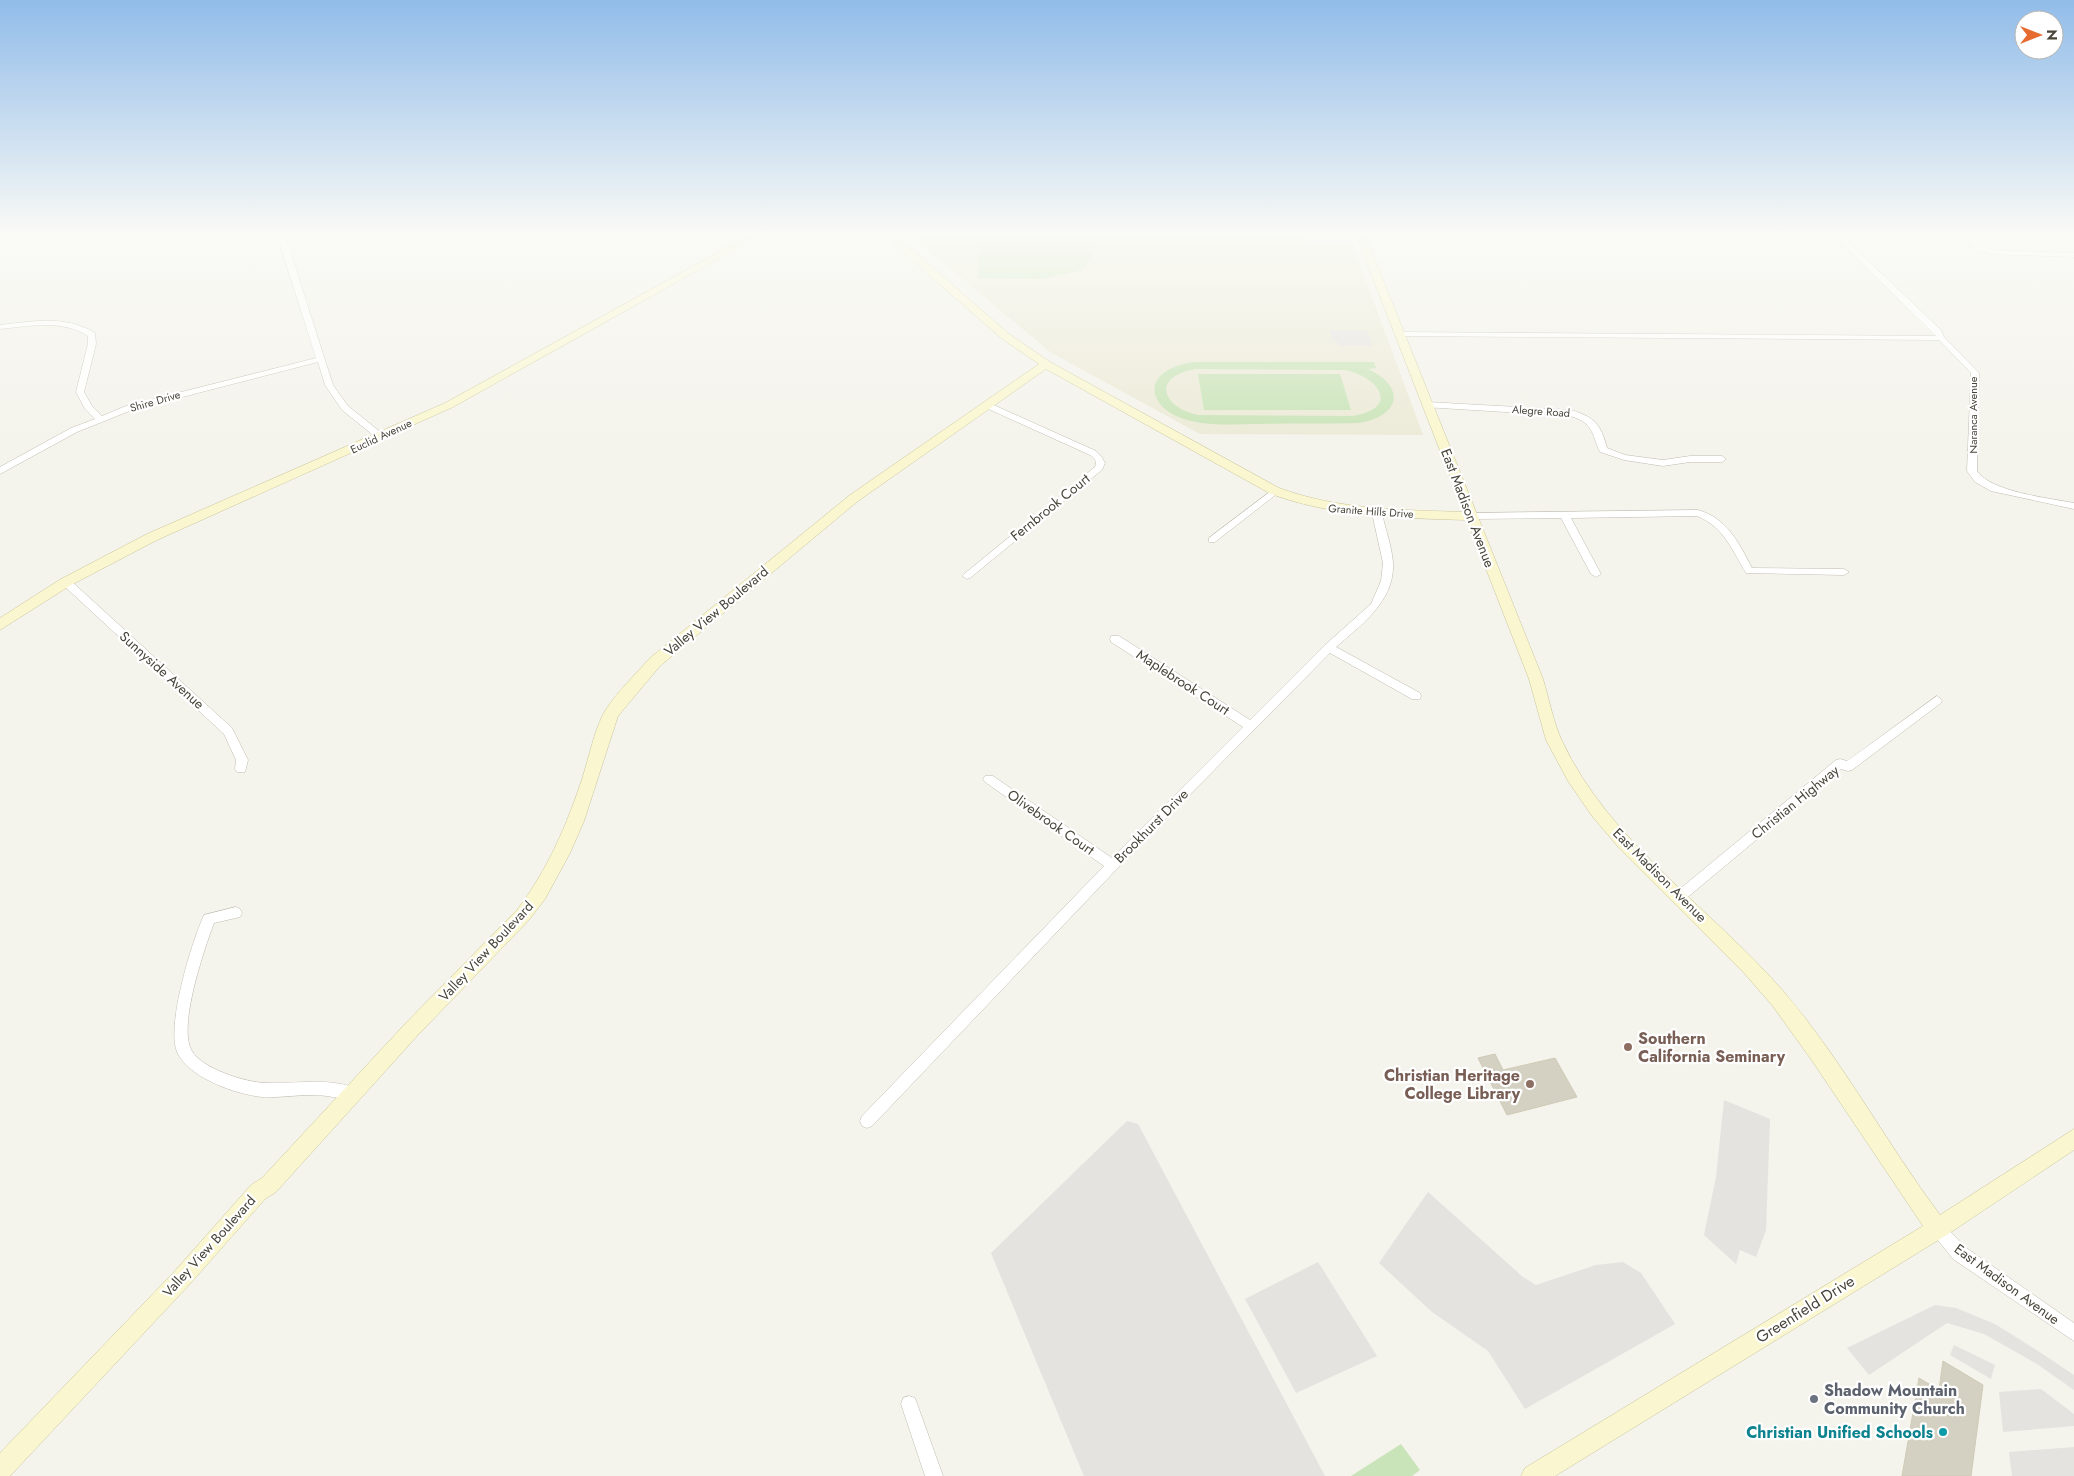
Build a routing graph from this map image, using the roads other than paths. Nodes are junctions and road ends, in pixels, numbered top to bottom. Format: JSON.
{"nodes":[{"id":1,"x":302,"y":304,"type":"edge"},
{"id":2,"x":632,"y":304,"type":"edge"},
{"id":3,"x":968,"y":304,"type":"edge"},
{"id":4,"x":1388,"y":304,"type":"edge"},
{"id":5,"x":1909,"y":304,"type":"edge"},
{"id":6,"x":0,"y":327,"type":"edge"},
{"id":7,"x":1400,"y":334,"type":"junction"},
{"id":8,"x":1941,"y":338,"type":"junction"},
{"id":9,"x":320,"y":359,"type":"junction"},
{"id":10,"x":1046,"y":364,"type":"junction"},
{"id":11,"x":987,"y":405,"type":"junction"},
{"id":12,"x":1427,"y":405,"type":"junction"},
{"id":13,"x":100,"y":418,"type":"junction"},
{"id":14,"x":381,"y":437,"type":"junction"},
{"id":15,"x":1722,"y":459,"type":"dead end"},
{"id":16,"x":0,"y":471,"type":"edge"},
{"id":17,"x":1275,"y":491,"type":"junction"},
{"id":18,"x":2074,"y":506,"type":"edge"},
{"id":19,"x":1377,"y":513,"type":"junction"},
{"id":20,"x":1564,"y":514,"type":"junction"},
{"id":21,"x":1471,"y":516,"type":"junction"},
{"id":22,"x":1212,"y":540,"type":"dead end"},
{"id":23,"x":1844,"y":572,"type":"dead end"},
{"id":24,"x":1596,"y":574,"type":"dead end"},
{"id":25,"x":967,"y":576,"type":"dead end"},
{"id":26,"x":66,"y":582,"type":"junction"},
{"id":27,"x":0,"y":626,"type":"edge"},
{"id":28,"x":1115,"y":639,"type":"dead end"},
{"id":29,"x":1329,"y":648,"type":"junction"},
{"id":30,"x":1416,"y":696,"type":"dead end"},
{"id":31,"x":1937,"y":700,"type":"dead end"},
{"id":32,"x":1251,"y":726,"type":"junction"},
{"id":33,"x":241,"y":769,"type":"dead end"},
{"id":34,"x":989,"y":779,"type":"dead end"},
{"id":35,"x":1112,"y":866,"type":"junction"},
{"id":36,"x":1680,"y":897,"type":"junction"},
{"id":37,"x":236,"y":913,"type":"dead end"},
{"id":38,"x":353,"y":1094,"type":"junction"},
{"id":39,"x":867,"y":1121,"type":"dead end"},
{"id":40,"x":2074,"y":1139,"type":"edge"},
{"id":41,"x":1938,"y":1229,"type":"junction"},
{"id":42,"x":2074,"y":1333,"type":"edge"},
{"id":43,"x":910,"y":1404,"type":"dead end"},
{"id":44,"x":0,"y":1470,"type":"edge"},
{"id":45,"x":934,"y":1476,"type":"edge"},
{"id":46,"x":1533,"y":1476,"type":"edge"}],
"edges":[{"from":1,"to":9,"type":"street"},
{"from":2,"to":14,"type":"street","name":"Euclid Avenue"},
{"from":3,"to":10,"type":"street","name":"Granite Hills Drive"},
{"from":4,"to":7,"type":"street","name":"East Madison Avenue"},
{"from":5,"to":8,"type":"street","name":"Naranca Avenue"},
{"from":6,"to":13,"type":"street"},
{"from":7,"to":8,"type":"street"},
{"from":7,"to":12,"type":"street","name":"East Madison Avenue"},
{"from":8,"to":18,"type":"street","name":"Naranca Avenue"},
{"from":9,"to":13,"type":"street","name":"Shire Drive"},
{"from":9,"to":14,"type":"street"},
{"from":10,"to":11,"type":"street","name":"Valley View Boulevard"},
{"from":10,"to":17,"type":"street","name":"Granite Hills Drive"},
{"from":11,"to":25,"type":"street","name":"Fernbrook Court"},
{"from":11,"to":38,"type":"street","name":"Valley View Boulevard"},
{"from":12,"to":15,"type":"street","name":"Alegre Road"},
{"from":12,"to":21,"type":"street","name":"East Madison Avenue"},
{"from":13,"to":16,"type":"street","name":"Shire Drive"},
{"from":14,"to":26,"type":"street","name":"Euclid Avenue"},
{"from":17,"to":19,"type":"street","name":"Granite Hills Drive"},
{"from":17,"to":22,"type":"street"},
{"from":19,"to":21,"type":"street","name":"Granite Hills Drive"},
{"from":19,"to":29,"type":"street","name":"Brookhurst Drive"},
{"from":20,"to":21,"type":"street","name":"Granite Hills Drive"},
{"from":20,"to":23,"type":"street","name":"Granite Hills Drive"},
{"from":20,"to":24,"type":"street"},
{"from":21,"to":36,"type":"street","name":"East Madison Avenue"},
{"from":26,"to":27,"type":"street","name":"Euclid Avenue"},
{"from":26,"to":33,"type":"street","name":"Sunnyside Avenue"},
{"from":28,"to":32,"type":"street","name":"Maplebrook Court"},
{"from":29,"to":30,"type":"street"},
{"from":29,"to":32,"type":"street","name":"Brookhurst Drive"},
{"from":31,"to":36,"type":"street","name":"Christian Highway"},
{"from":32,"to":35,"type":"street","name":"Brookhurst Drive"},
{"from":34,"to":35,"type":"street","name":"Olivebrook Court"},
{"from":35,"to":39,"type":"street","name":"Brookhurst Drive"},
{"from":36,"to":41,"type":"street","name":"East Madison Avenue"},
{"from":37,"to":38,"type":"street"},
{"from":38,"to":44,"type":"street","name":"Valley View Boulevard"},
{"from":40,"to":41,"type":"street","name":"Greenfield Drive"},
{"from":41,"to":42,"type":"street","name":"East Madison Avenue"},
{"from":41,"to":46,"type":"street","name":"Greenfield Drive"},
{"from":43,"to":45,"type":"street"}]}
